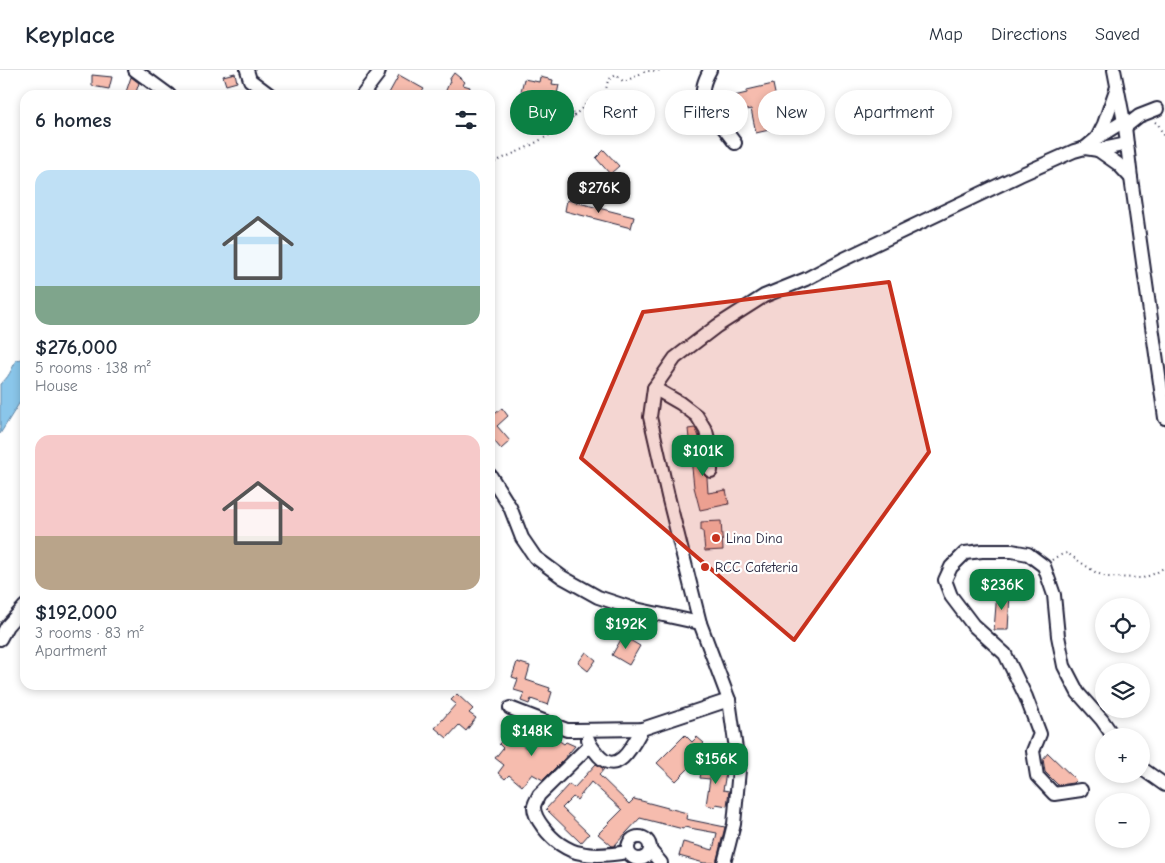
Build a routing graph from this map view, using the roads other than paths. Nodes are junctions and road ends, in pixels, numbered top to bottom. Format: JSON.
{"nodes":[{"id":1,"x":135,"y":70,"type":"edge"},
{"id":2,"x":247,"y":70,"type":"edge"},
{"id":3,"x":379,"y":70,"type":"edge"},
{"id":4,"x":710,"y":70,"type":"edge"},
{"id":5,"x":1114,"y":70,"type":"edge"},
{"id":6,"x":1117,"y":87,"type":"junction"},
{"id":7,"x":162,"y":90,"type":"edge"},
{"id":8,"x":263,"y":90,"type":"edge"},
{"id":9,"x":366,"y":90,"type":"edge"},
{"id":10,"x":1157,"y":109,"type":"dead end"},
{"id":11,"x":1125,"y":124,"type":"junction"},
{"id":12,"x":735,"y":142,"type":"dead end"},
{"id":13,"x":1098,"y":144,"type":"junction"},
{"id":14,"x":1127,"y":144,"type":"junction"},
{"id":15,"x":1131,"y":178,"type":"junction"},
{"id":16,"x":654,"y":388,"type":"junction"},
{"id":17,"x":1165,"y":418,"type":"edge"},
{"id":18,"x":711,"y":471,"type":"dead end"},
{"id":19,"x":495,"y":483,"type":"edge"},
{"id":20,"x":20,"y":612,"type":"edge"},
{"id":21,"x":700,"y":623,"type":"junction"},
{"id":22,"x":0,"y":639,"type":"edge"},
{"id":23,"x":729,"y":700,"type":"junction"},
{"id":24,"x":510,"y":708,"type":"dead end"},
{"id":25,"x":1108,"y":728,"type":"edge"},
{"id":26,"x":589,"y":729,"type":"junction"},
{"id":27,"x":642,"y":729,"type":"junction"},
{"id":28,"x":590,"y":746,"type":"junction"},
{"id":29,"x":1150,"y":774,"type":"edge"},
{"id":30,"x":1165,"y":785,"type":"edge"},
{"id":31,"x":1081,"y":790,"type":"dead end"},
{"id":32,"x":661,"y":863,"type":"edge"},
{"id":33,"x":724,"y":863,"type":"edge"}],
"edges":[{"from":1,"to":7,"type":"street"},
{"from":2,"to":8,"type":"street"},
{"from":3,"to":9,"type":"street"},
{"from":4,"to":12,"type":"street"},
{"from":5,"to":6,"type":"street"},
{"from":6,"to":11,"type":"street"},
{"from":6,"to":13,"type":"street"},
{"from":10,"to":11,"type":"street"},
{"from":11,"to":13,"type":"street"},
{"from":11,"to":14,"type":"street"},
{"from":13,"to":14,"type":"street"},
{"from":13,"to":15,"type":"street"},
{"from":13,"to":16,"type":"street"},
{"from":14,"to":15,"type":"street"},
{"from":15,"to":17,"type":"street"},
{"from":16,"to":18,"type":"street"},
{"from":16,"to":21,"type":"street"},
{"from":19,"to":21,"type":"street"},
{"from":20,"to":22,"type":"street"},
{"from":21,"to":23,"type":"street"},
{"from":23,"to":27,"type":"street"},
{"from":23,"to":33,"type":"street"},
{"from":24,"to":26,"type":"street"},
{"from":25,"to":31,"type":"street"},
{"from":26,"to":27,"type":"street"},
{"from":26,"to":28,"type":"street"},
{"from":27,"to":28,"type":"street"},
{"from":28,"to":32,"type":"street"},
{"from":29,"to":30,"type":"street"}]}
